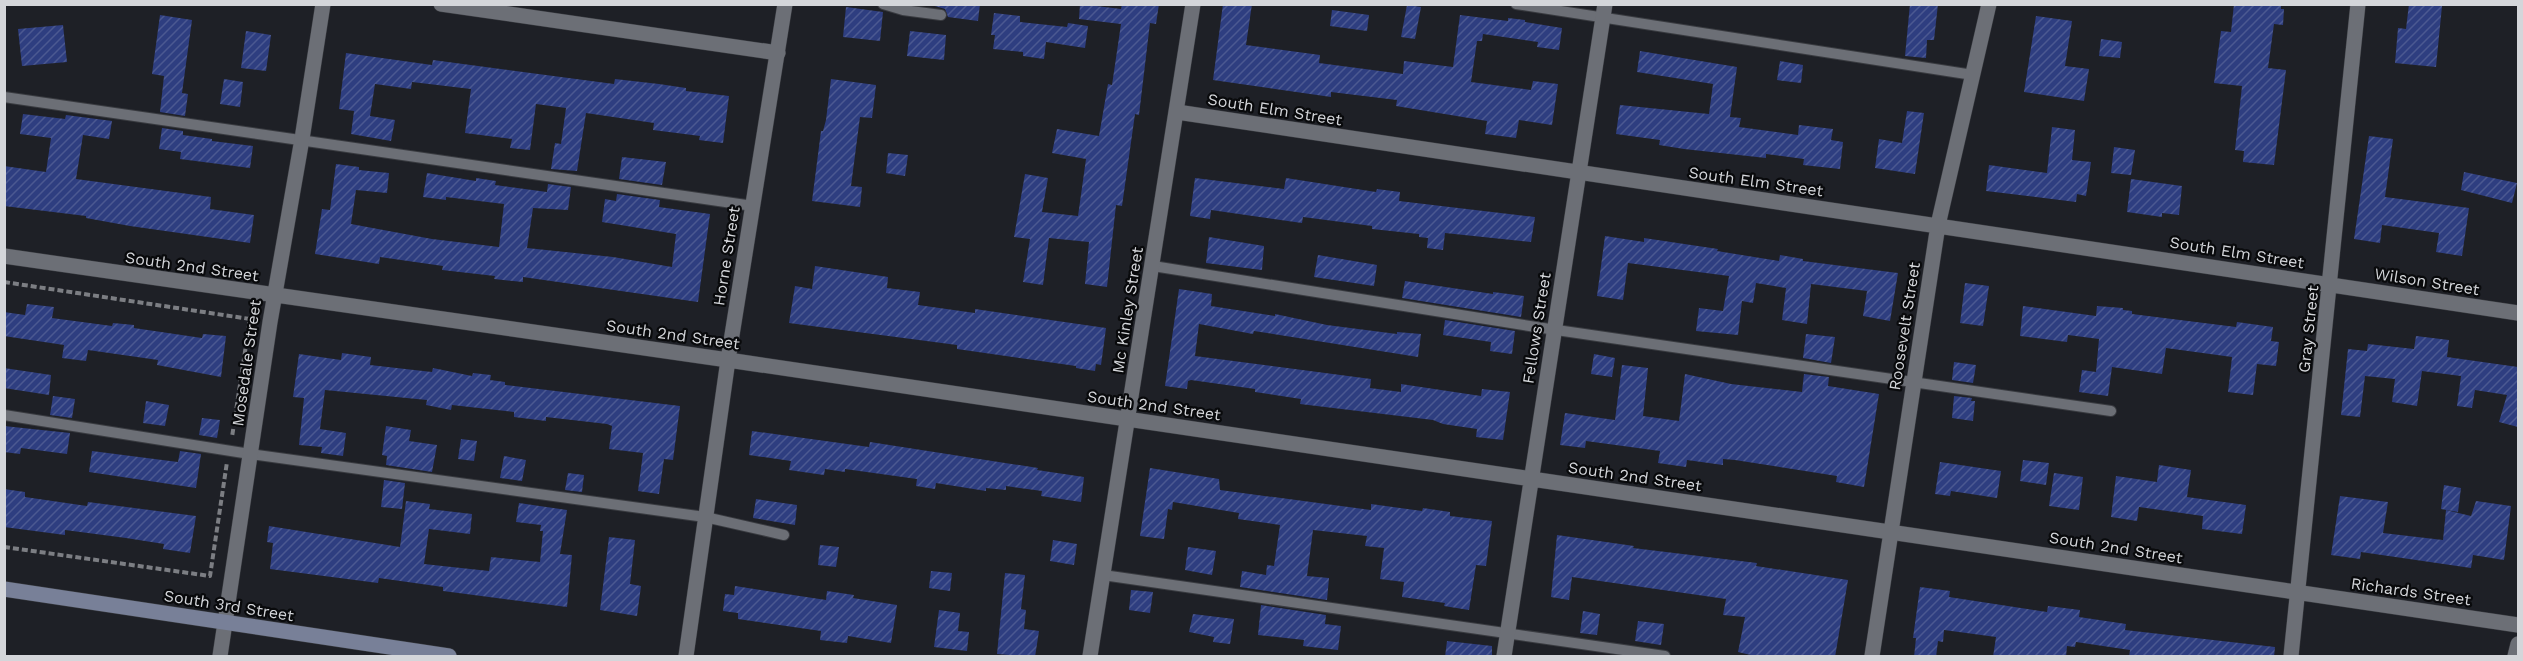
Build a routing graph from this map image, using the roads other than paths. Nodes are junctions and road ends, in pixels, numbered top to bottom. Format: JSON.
{"nodes":[{"id":1,"x":322,"y":4,"type":"edge"},
{"id":2,"x":441,"y":4,"type":"edge"},
{"id":3,"x":785,"y":4,"type":"edge"},
{"id":4,"x":883,"y":4,"type":"edge"},
{"id":5,"x":1193,"y":4,"type":"edge"},
{"id":6,"x":1516,"y":4,"type":"edge"},
{"id":7,"x":1989,"y":4,"type":"edge"},
{"id":8,"x":2358,"y":4,"type":"edge"},
{"id":9,"x":1604,"y":11,"type":"edge"},
{"id":10,"x":941,"y":15,"type":"dead end"},
{"id":11,"x":778,"y":53,"type":"junction"},
{"id":12,"x":1973,"y":75,"type":"junction"},
{"id":13,"x":4,"y":97,"type":"edge"},
{"id":14,"x":1177,"y":112,"type":"junction"},
{"id":15,"x":302,"y":139,"type":"junction"},
{"id":16,"x":1579,"y":173,"type":"junction"},
{"id":17,"x":753,"y":206,"type":"junction"},
{"id":18,"x":1938,"y":225,"type":"junction"},
{"id":19,"x":4,"y":256,"type":"edge"},
{"id":20,"x":1153,"y":266,"type":"junction"},
{"id":21,"x":2330,"y":285,"type":"junction"},
{"id":22,"x":274,"y":297,"type":"junction"},
{"id":23,"x":2518,"y":313,"type":"edge"},
{"id":24,"x":1554,"y":329,"type":"junction"},
{"id":25,"x":728,"y":360,"type":"junction"},
{"id":26,"x":1914,"y":381,"type":"junction"},
{"id":27,"x":2111,"y":411,"type":"dead end"},
{"id":28,"x":4,"y":415,"type":"edge"},
{"id":29,"x":1128,"y":419,"type":"junction"},
{"id":30,"x":250,"y":454,"type":"junction"},
{"id":31,"x":1531,"y":480,"type":"junction"},
{"id":32,"x":705,"y":518,"type":"junction"},
{"id":33,"x":1892,"y":532,"type":"junction"},
{"id":34,"x":784,"y":535,"type":"dead end"},
{"id":35,"x":1103,"y":575,"type":"junction"},
{"id":36,"x":4,"y":589,"type":"edge"},
{"id":37,"x":2298,"y":593,"type":"junction"},
{"id":38,"x":225,"y":623,"type":"junction"},
{"id":39,"x":2518,"y":625,"type":"edge"},
{"id":40,"x":1507,"y":635,"type":"junction"},
{"id":41,"x":2518,"y":644,"type":"edge"},
{"id":42,"x":220,"y":657,"type":"edge"},
{"id":43,"x":448,"y":657,"type":"edge"},
{"id":44,"x":686,"y":657,"type":"edge"},
{"id":45,"x":1090,"y":657,"type":"edge"},
{"id":46,"x":1504,"y":657,"type":"edge"},
{"id":47,"x":1665,"y":657,"type":"edge"},
{"id":48,"x":1872,"y":657,"type":"edge"},
{"id":49,"x":2291,"y":657,"type":"edge"},
{"id":50,"x":2515,"y":657,"type":"edge"}],
"edges":[{"from":1,"to":15,"type":"street","name":"Mosedale Street"},
{"from":2,"to":11,"type":"street"},
{"from":3,"to":11,"type":"street","name":"Horne Street"},
{"from":4,"to":10,"type":"lane"},
{"from":5,"to":14,"type":"street","name":"Mc Kinley Street"},
{"from":6,"to":9,"type":"lane"},
{"from":7,"to":12,"type":"street","name":"Roosevelt Street"},
{"from":8,"to":21,"type":"street","name":"Gray Street"},
{"from":9,"to":12,"type":"lane"},
{"from":9,"to":16,"type":"street","name":"Fellows Street"},
{"from":11,"to":17,"type":"street","name":"Horne Street"},
{"from":12,"to":18,"type":"street","name":"Roosevelt Street"},
{"from":13,"to":15,"type":"lane"},
{"from":14,"to":16,"type":"street","name":"South Elm Street"},
{"from":14,"to":20,"type":"street","name":"Mc Kinley Street"},
{"from":15,"to":17,"type":"lane"},
{"from":15,"to":22,"type":"street","name":"Mosedale Street"},
{"from":16,"to":18,"type":"street","name":"South Elm Street"},
{"from":16,"to":24,"type":"street","name":"Fellows Street"},
{"from":17,"to":25,"type":"street","name":"Horne Street"},
{"from":18,"to":21,"type":"street","name":"South Elm Street"},
{"from":18,"to":26,"type":"street","name":"Roosevelt Street"},
{"from":19,"to":22,"type":"street","name":"South 2nd Street"},
{"from":20,"to":24,"type":"lane"},
{"from":20,"to":29,"type":"street","name":"Mc Kinley Street"},
{"from":21,"to":23,"type":"street","name":"Wilson Street"},
{"from":21,"to":37,"type":"street","name":"Gray Street"},
{"from":22,"to":25,"type":"street","name":"South 2nd Street"},
{"from":22,"to":30,"type":"street","name":"Mosedale Street"},
{"from":24,"to":26,"type":"lane"},
{"from":24,"to":31,"type":"street","name":"Fellows Street"},
{"from":25,"to":29,"type":"street","name":"South 2nd Street"},
{"from":25,"to":32,"type":"street","name":"Horne Street"},
{"from":26,"to":27,"type":"lane"},
{"from":26,"to":33,"type":"street","name":"Roosevelt Street"},
{"from":28,"to":30,"type":"lane"},
{"from":29,"to":31,"type":"street","name":"South 2nd Street"},
{"from":29,"to":35,"type":"street","name":"Mc Kinley Street"},
{"from":30,"to":32,"type":"lane"},
{"from":30,"to":38,"type":"street","name":"Mosedale Street"},
{"from":31,"to":33,"type":"street","name":"South 2nd Street"},
{"from":31,"to":40,"type":"street","name":"Fellows Street"},
{"from":32,"to":34,"type":"lane"},
{"from":32,"to":44,"type":"street","name":"Horne Street"},
{"from":33,"to":37,"type":"street","name":"South 2nd Street"},
{"from":33,"to":48,"type":"street","name":"Roosevelt Street"},
{"from":35,"to":40,"type":"lane"},
{"from":35,"to":45,"type":"street","name":"Mc Kinley Street"},
{"from":36,"to":38,"type":"street","name":"South 3rd Street"},
{"from":37,"to":39,"type":"street","name":"Richards Street"},
{"from":37,"to":49,"type":"street","name":"Gray Street"},
{"from":38,"to":42,"type":"street","name":"Mosedale Street"},
{"from":38,"to":43,"type":"street","name":"South 3rd Street"},
{"from":40,"to":46,"type":"street","name":"Fellows Street"},
{"from":40,"to":47,"type":"lane"},
{"from":41,"to":50,"type":"street"}]}
